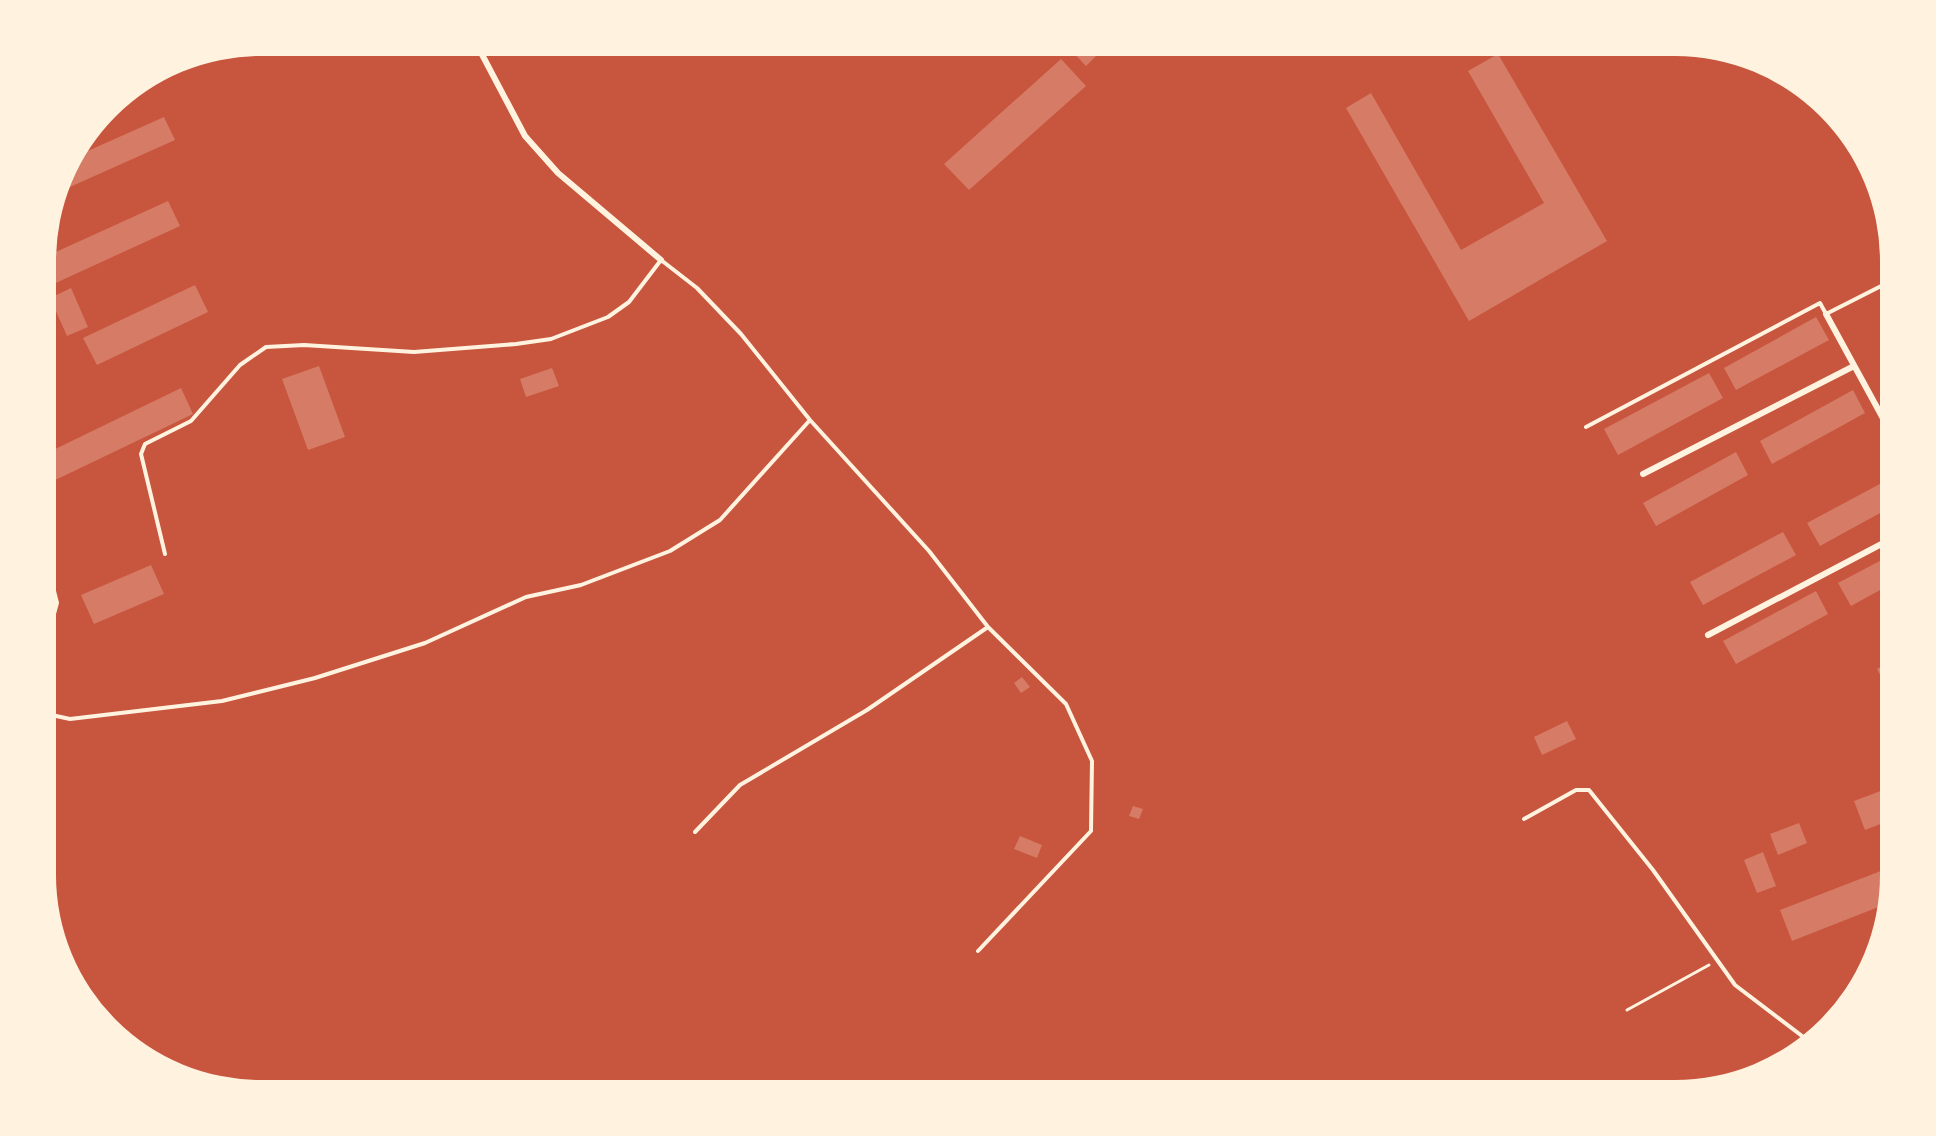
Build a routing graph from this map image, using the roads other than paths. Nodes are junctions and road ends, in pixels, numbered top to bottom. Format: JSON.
{"nodes":[{"id":1,"x":483,"y":56,"type":"edge"},
{"id":2,"x":661,"y":260,"type":"junction"},
{"id":3,"x":1880,"y":286,"type":"edge"},
{"id":4,"x":1826,"y":314,"type":"junction"},
{"id":5,"x":1854,"y":366,"type":"junction"},
{"id":6,"x":1880,"y":414,"type":"edge"},
{"id":7,"x":810,"y":420,"type":"junction"},
{"id":8,"x":1586,"y":427,"type":"dead end"},
{"id":9,"x":1643,"y":474,"type":"dead end"},
{"id":10,"x":1880,"y":545,"type":"edge"},
{"id":11,"x":165,"y":554,"type":"dead end"},
{"id":12,"x":988,"y":627,"type":"junction"},
{"id":13,"x":1708,"y":635,"type":"dead end"},
{"id":14,"x":56,"y":716,"type":"edge"},
{"id":15,"x":1524,"y":819,"type":"dead end"},
{"id":16,"x":695,"y":831,"type":"dead end"},
{"id":17,"x":978,"y":951,"type":"dead end"},
{"id":18,"x":1802,"y":1036,"type":"edge"}],
"edges":[{"from":1,"to":2,"type":"street"},
{"from":2,"to":7,"type":"lane"},
{"from":2,"to":11,"type":"lane"},
{"from":3,"to":4,"type":"lane"},
{"from":4,"to":5,"type":"street"},
{"from":4,"to":8,"type":"lane"},
{"from":5,"to":6,"type":"street"},
{"from":5,"to":9,"type":"street"},
{"from":7,"to":12,"type":"lane"},
{"from":7,"to":14,"type":"lane"},
{"from":10,"to":13,"type":"street"},
{"from":12,"to":16,"type":"lane"},
{"from":12,"to":17,"type":"lane"},
{"from":15,"to":18,"type":"lane"}]}
